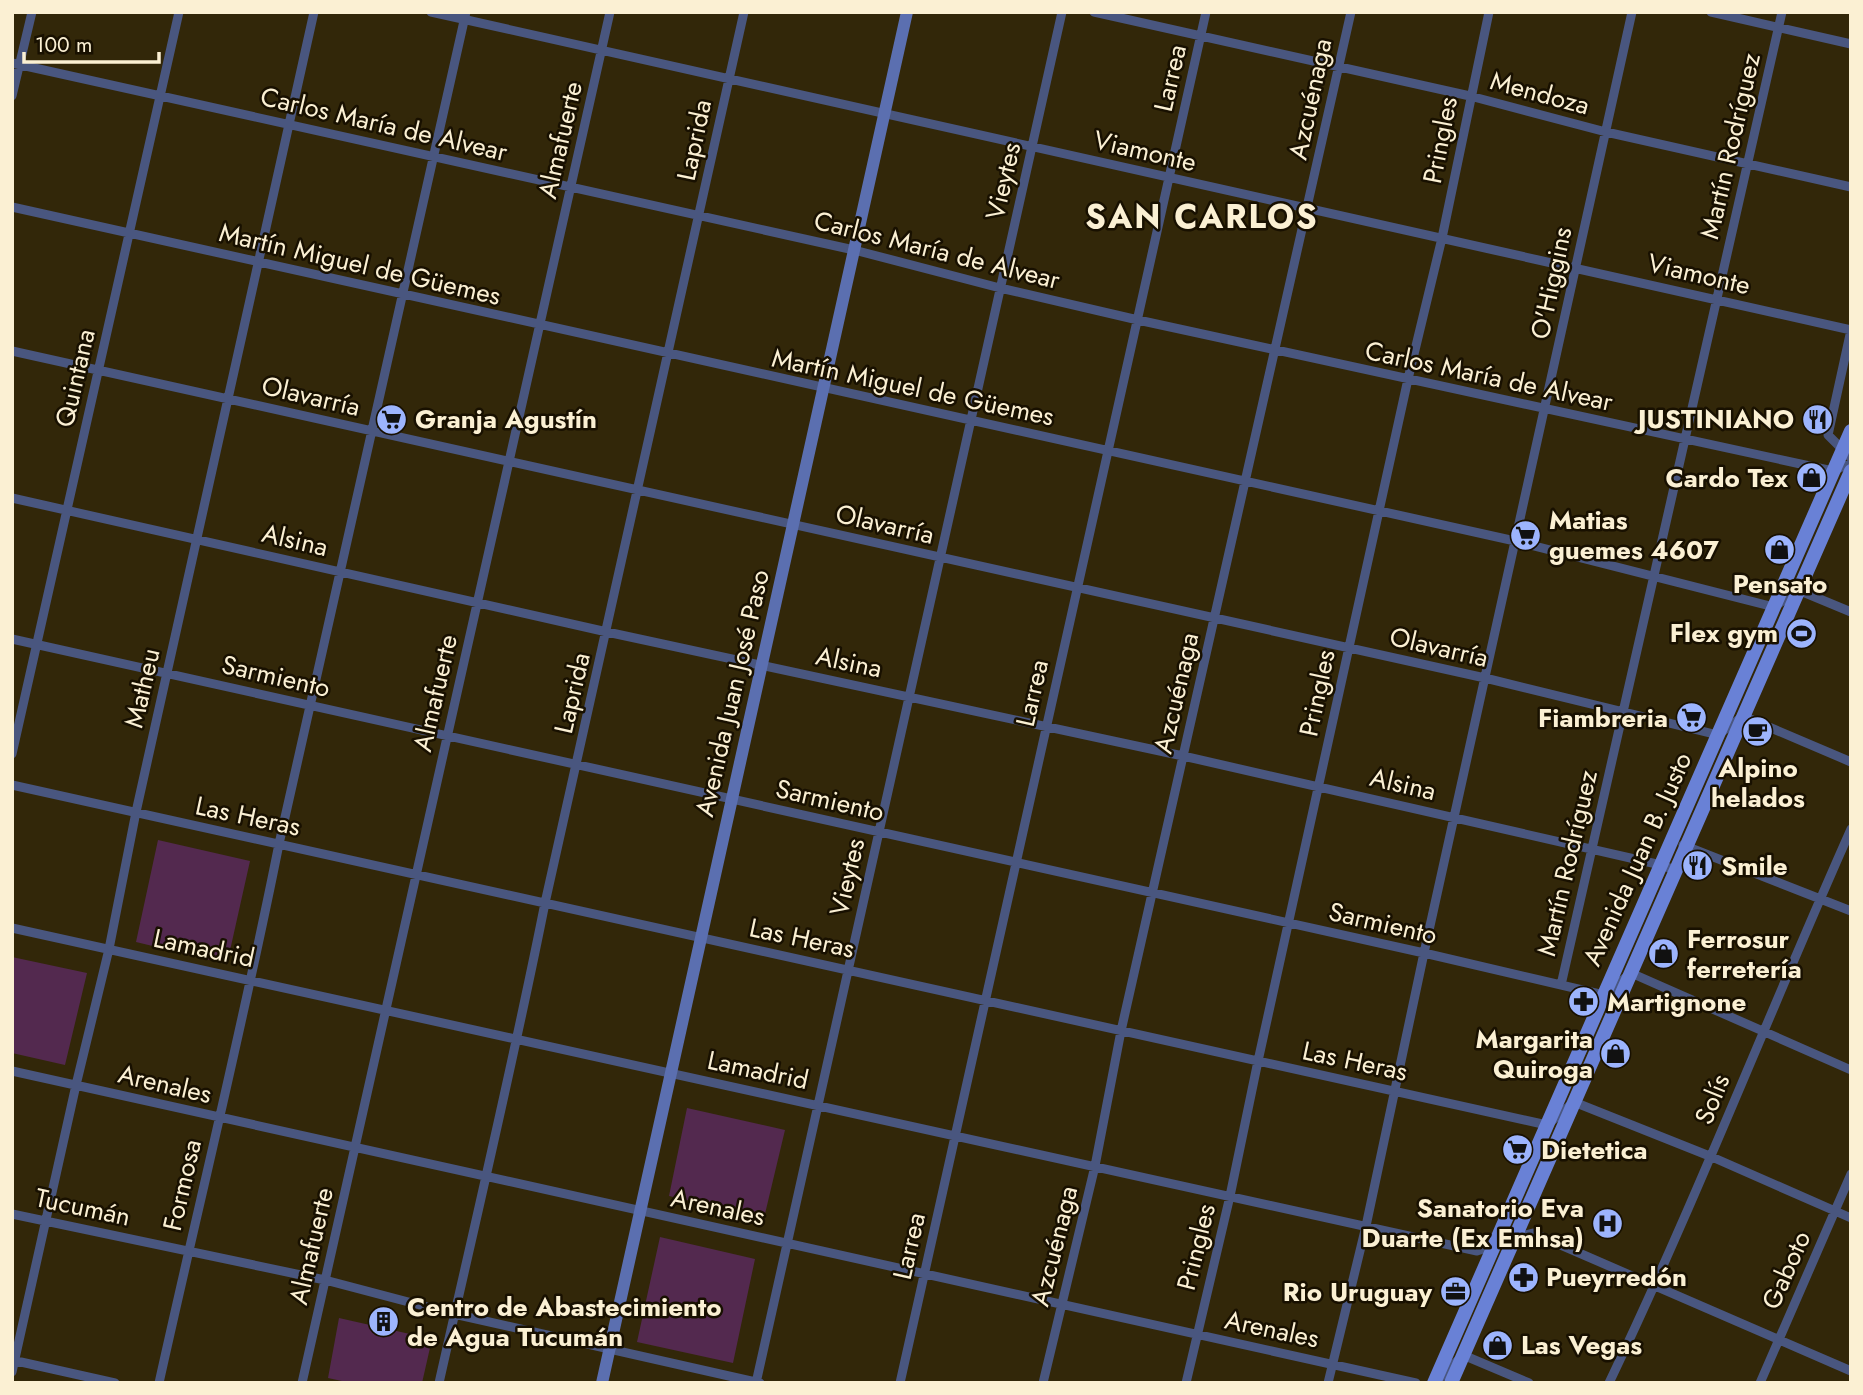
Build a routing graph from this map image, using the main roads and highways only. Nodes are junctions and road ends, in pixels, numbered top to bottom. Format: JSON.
{"nodes":[{"id":1,"x":907,"y":12,"type":"edge"},
{"id":2,"x":1851,"y":431,"type":"edge"},
{"id":3,"x":1847,"y":454,"type":"edge"},
{"id":4,"x":1851,"y":471,"type":"edge"},
{"id":5,"x":602,"y":1383,"type":"edge"},
{"id":6,"x":1435,"y":1383,"type":"edge"},
{"id":7,"x":1451,"y":1383,"type":"edge"}],
"edges":[{"from":1,"to":5,"type":"main road","name":"Avenida Juan José Paso"},
{"from":2,"to":3,"type":"main road","name":"Avenida Juan B. Justo"},
{"from":3,"to":6,"type":"main road","name":"Avenida Juan B. Justo"},
{"from":4,"to":7,"type":"main road","name":"Avenida Juan B. Justo"}]}
